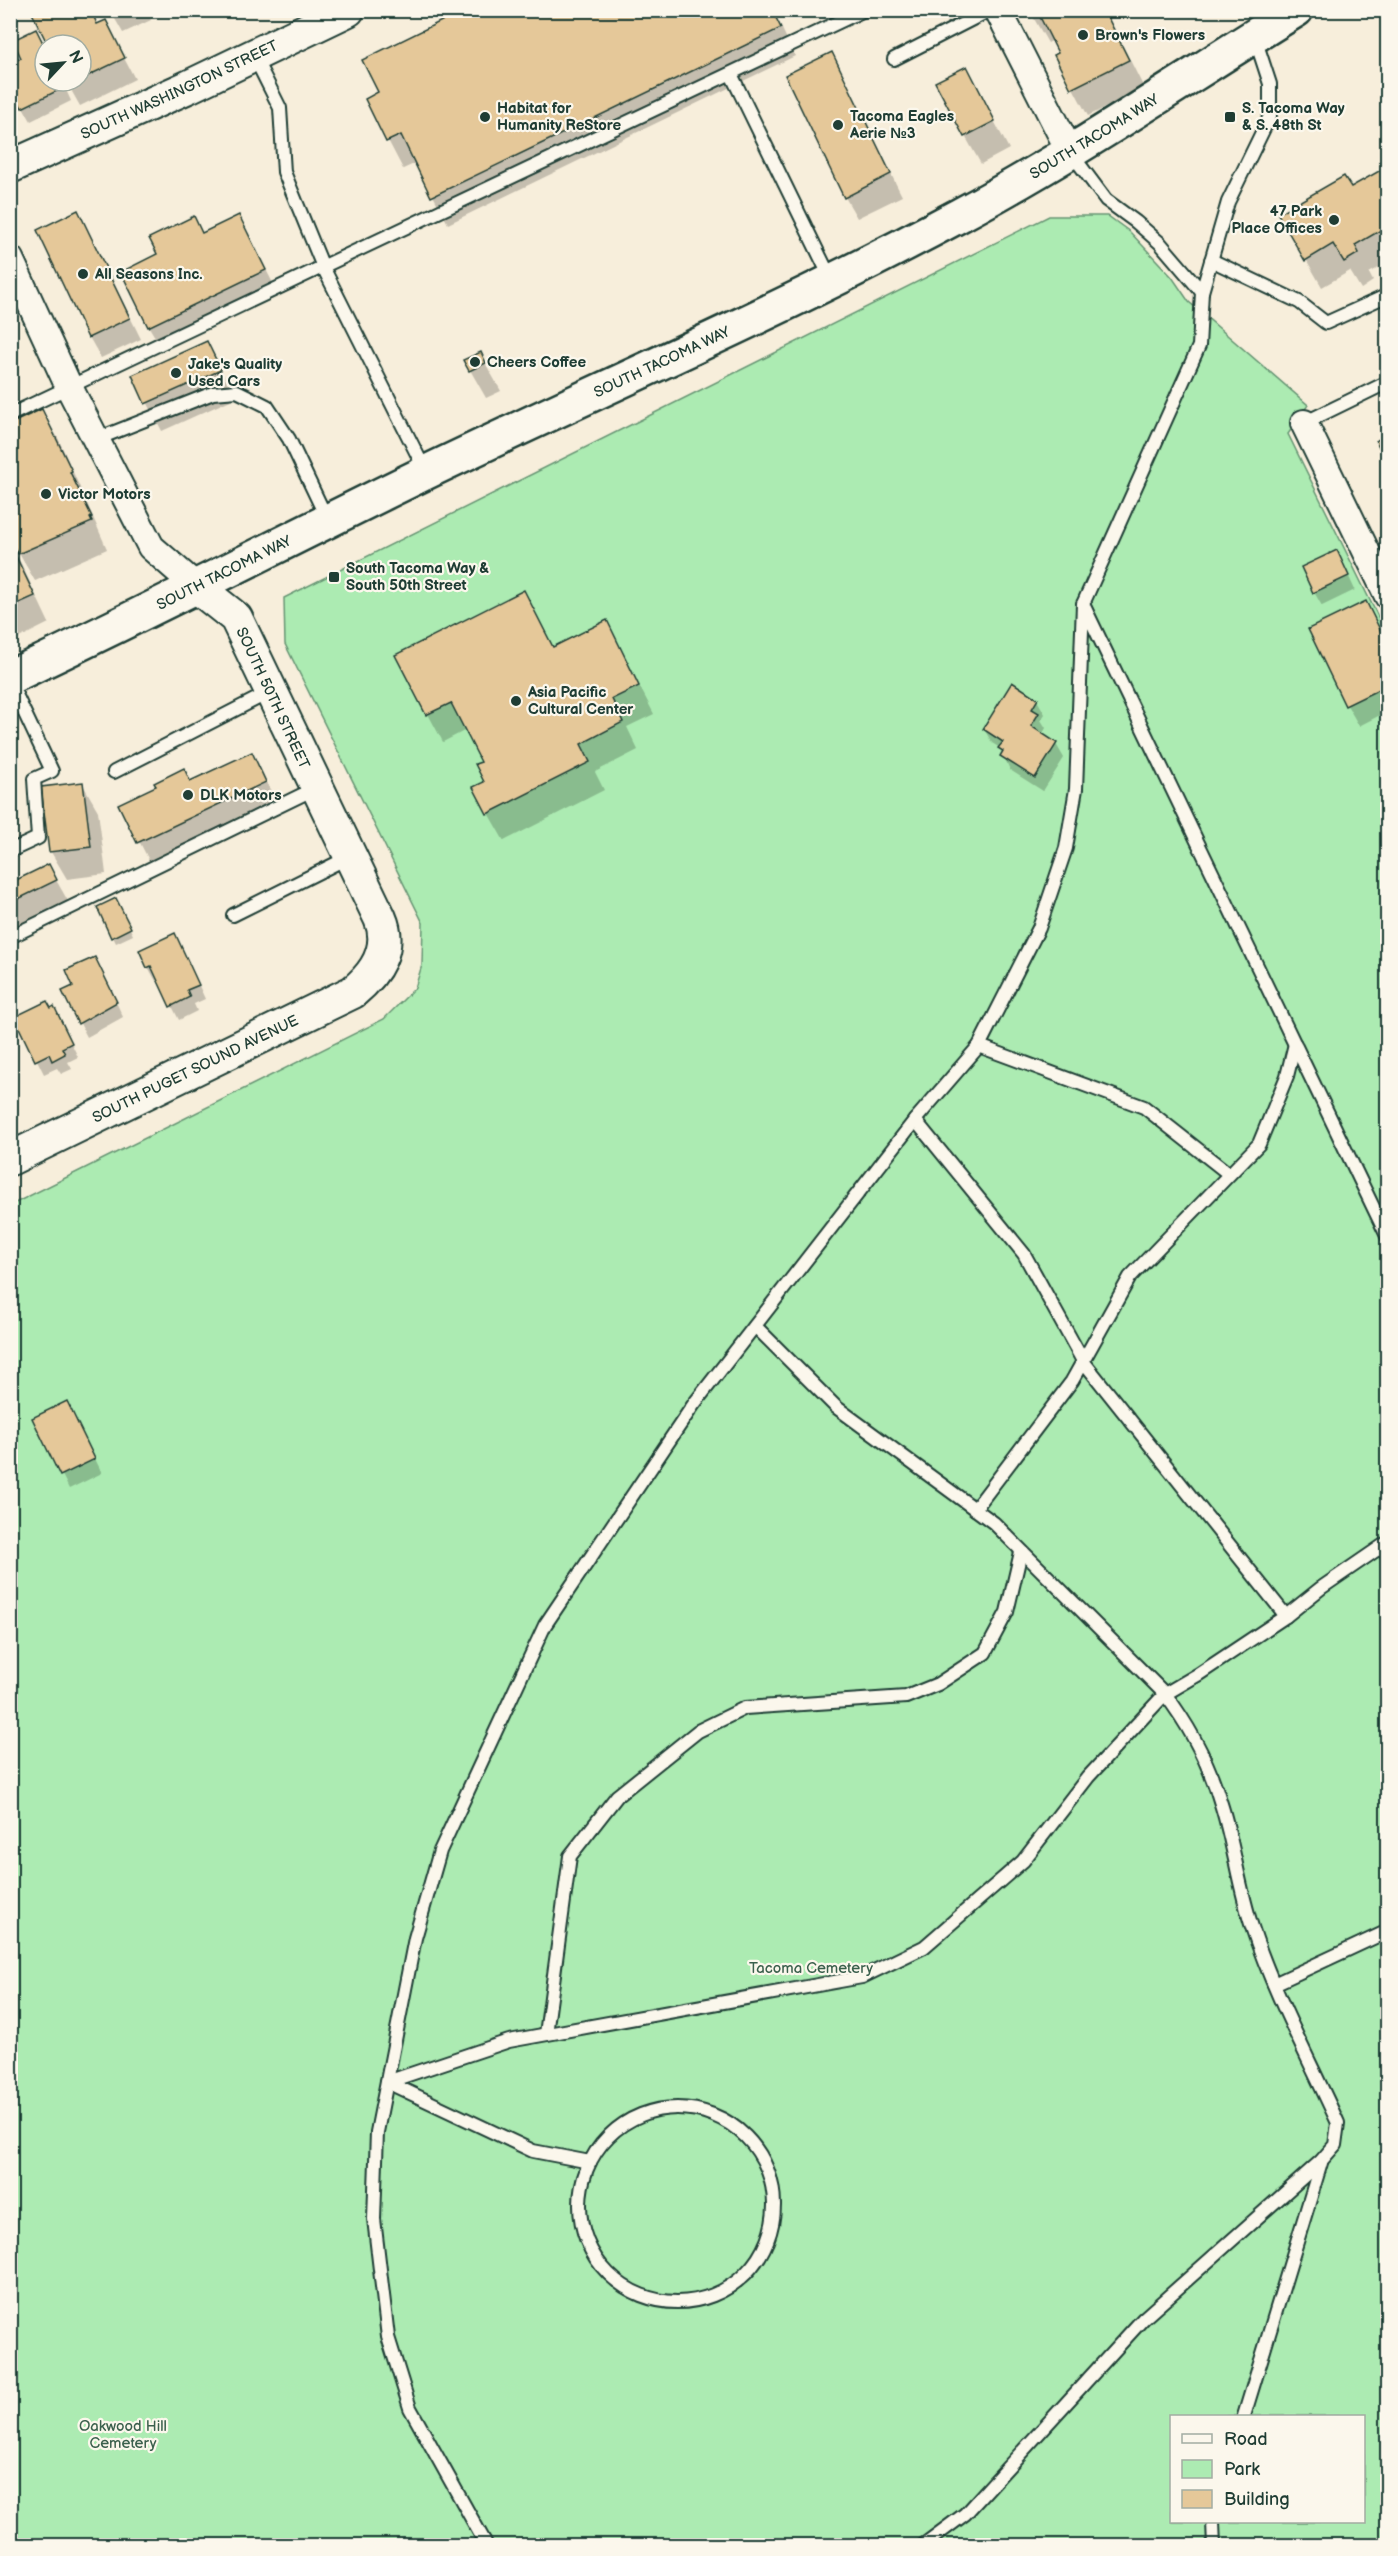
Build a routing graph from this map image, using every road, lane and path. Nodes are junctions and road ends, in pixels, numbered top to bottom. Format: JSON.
{"nodes":[{"id":1,"x":348,"y":10,"type":"edge"},
{"id":2,"x":864,"y":10,"type":"edge"},
{"id":3,"x":990,"y":10,"type":"edge"},
{"id":4,"x":998,"y":10,"type":"edge"},
{"id":5,"x":1296,"y":10,"type":"edge"},
{"id":6,"x":1255,"y":36,"type":"junction"},
{"id":7,"x":254,"y":57,"type":"junction"},
{"id":8,"x":894,"y":59,"type":"dead end"},
{"id":9,"x":731,"y":74,"type":"junction"},
{"id":10,"x":1070,"y":152,"type":"junction"},
{"id":11,"x":10,"y":167,"type":"edge"},
{"id":12,"x":10,"y":259,"type":"edge"},
{"id":13,"x":1211,"y":260,"type":"junction"},
{"id":14,"x":323,"y":267,"type":"junction"},
{"id":15,"x":832,"y":280,"type":"junction"},
{"id":16,"x":1202,"y":292,"type":"junction"},
{"id":17,"x":1388,"y":295,"type":"edge"},
{"id":18,"x":1388,"y":382,"type":"edge"},
{"id":19,"x":69,"y":387,"type":"junction"},
{"id":20,"x":10,"y":415,"type":"edge"},
{"id":21,"x":1305,"y":423,"type":"joint"},
{"id":22,"x":97,"y":439,"type":"junction"},
{"id":23,"x":426,"y":473,"type":"junction"},
{"id":24,"x":329,"y":521,"type":"junction"},
{"id":25,"x":197,"y":587,"type":"junction"},
{"id":26,"x":1388,"y":596,"type":"edge"},
{"id":27,"x":1083,"y":604,"type":"junction"},
{"id":28,"x":10,"y":677,"type":"edge"},
{"id":29,"x":10,"y":682,"type":"edge"},
{"id":30,"x":270,"y":692,"type":"junction"},
{"id":31,"x":114,"y":772,"type":"dead end"},
{"id":32,"x":316,"y":788,"type":"junction"},
{"id":33,"x":10,"y":852,"type":"edge"},
{"id":34,"x":349,"y":857,"type":"junction"},
{"id":35,"x":233,"y":915,"type":"dead end"},
{"id":36,"x":10,"y":937,"type":"edge"},
{"id":37,"x":374,"y":974,"type":"joint"},
{"id":38,"x":1295,"y":1044,"type":"junction"},
{"id":39,"x":979,"y":1046,"type":"junction"},
{"id":40,"x":915,"y":1120,"type":"junction"},
{"id":41,"x":10,"y":1159,"type":"edge"},
{"id":42,"x":1229,"y":1174,"type":"junction"},
{"id":43,"x":1372,"y":1205,"type":"junction"},
{"id":44,"x":1388,"y":1207,"type":"edge"},
{"id":45,"x":1388,"y":1238,"type":"edge"},
{"id":46,"x":755,"y":1326,"type":"junction"},
{"id":47,"x":1083,"y":1361,"type":"junction"},
{"id":48,"x":975,"y":1509,"type":"junction"},
{"id":49,"x":1388,"y":1542,"type":"edge"},
{"id":50,"x":1021,"y":1552,"type":"junction"},
{"id":51,"x":1286,"y":1616,"type":"junction"},
{"id":52,"x":1165,"y":1694,"type":"junction"},
{"id":53,"x":1388,"y":1931,"type":"edge"},
{"id":54,"x":1274,"y":1984,"type":"junction"},
{"id":55,"x":546,"y":2034,"type":"junction"},
{"id":56,"x":387,"y":2082,"type":"junction"},
{"id":57,"x":590,"y":2162,"type":"junction"},
{"id":58,"x":1321,"y":2162,"type":"junction"},
{"id":59,"x":1244,"y":2415,"type":"edge"},
{"id":60,"x":1213,"y":2523,"type":"edge"},
{"id":61,"x":487,"y":2546,"type":"edge"},
{"id":62,"x":922,"y":2546,"type":"edge"},
{"id":63,"x":1214,"y":2546,"type":"edge"}],
"edges":[{"from":1,"to":7,"type":"street","name":"SOUTH WASHINGTON STREET"},
{"from":2,"to":9,"type":"lane"},
{"from":3,"to":8,"type":"lane"},
{"from":4,"to":10,"type":"street"},
{"from":5,"to":6,"type":"main road","name":"SOUTH TACOMA WAY"},
{"from":6,"to":10,"type":"main road","name":"SOUTH TACOMA WAY"},
{"from":6,"to":13,"type":"lane"},
{"from":7,"to":11,"type":"street","name":"SOUTH WASHINGTON STREET"},
{"from":7,"to":14,"type":"lane"},
{"from":9,"to":14,"type":"lane"},
{"from":9,"to":15,"type":"lane"},
{"from":10,"to":15,"type":"main road","name":"SOUTH TACOMA WAY"},
{"from":10,"to":16,"type":"lane"},
{"from":12,"to":19,"type":"street","name":"SOUTH 50TH STREET"},
{"from":13,"to":16,"type":"lane"},
{"from":13,"to":17,"type":"lane"},
{"from":14,"to":19,"type":"lane"},
{"from":14,"to":23,"type":"lane"},
{"from":15,"to":23,"type":"main road","name":"SOUTH TACOMA WAY"},
{"from":16,"to":27,"type":"lane"},
{"from":18,"to":21,"type":"lane"},
{"from":19,"to":20,"type":"lane"},
{"from":19,"to":22,"type":"street","name":"SOUTH 50TH STREET"},
{"from":21,"to":26,"type":"street"},
{"from":22,"to":24,"type":"lane"},
{"from":22,"to":25,"type":"street","name":"SOUTH 50TH STREET"},
{"from":23,"to":24,"type":"main road","name":"SOUTH TACOMA WAY"},
{"from":24,"to":25,"type":"main road","name":"SOUTH TACOMA WAY"},
{"from":25,"to":28,"type":"main road","name":"SOUTH TACOMA WAY"},
{"from":25,"to":30,"type":"street","name":"SOUTH 50TH STREET"},
{"from":27,"to":38,"type":"lane"},
{"from":27,"to":39,"type":"lane"},
{"from":29,"to":33,"type":"lane"},
{"from":30,"to":31,"type":"lane"},
{"from":30,"to":32,"type":"street","name":"SOUTH 50TH STREET"},
{"from":32,"to":34,"type":"street","name":"SOUTH 50TH STREET"},
{"from":32,"to":36,"type":"lane"},
{"from":34,"to":35,"type":"lane"},
{"from":34,"to":37,"type":"street","name":"SOUTH 50TH STREET"},
{"from":37,"to":41,"type":"street","name":"SOUTH PUGET SOUND AVENUE"},
{"from":38,"to":42,"type":"lane"},
{"from":38,"to":43,"type":"lane"},
{"from":39,"to":40,"type":"lane"},
{"from":39,"to":42,"type":"lane"},
{"from":40,"to":46,"type":"lane"},
{"from":40,"to":47,"type":"lane"},
{"from":42,"to":47,"type":"lane"},
{"from":43,"to":44,"type":"lane"},
{"from":43,"to":45,"type":"lane"},
{"from":46,"to":48,"type":"lane"},
{"from":46,"to":56,"type":"lane"},
{"from":47,"to":48,"type":"lane"},
{"from":47,"to":51,"type":"lane"},
{"from":48,"to":50,"type":"lane"},
{"from":49,"to":51,"type":"lane"},
{"from":50,"to":52,"type":"lane"},
{"from":50,"to":55,"type":"lane"},
{"from":51,"to":52,"type":"lane"},
{"from":52,"to":54,"type":"lane"},
{"from":52,"to":55,"type":"lane"},
{"from":53,"to":54,"type":"lane"},
{"from":54,"to":58,"type":"lane"},
{"from":55,"to":56,"type":"lane"},
{"from":56,"to":57,"type":"lane"},
{"from":56,"to":61,"type":"lane"},
{"from":57,"to":57,"type":"lane"},
{"from":58,"to":59,"type":"lane"},
{"from":58,"to":62,"type":"lane"},
{"from":60,"to":63,"type":"lane"}]}
